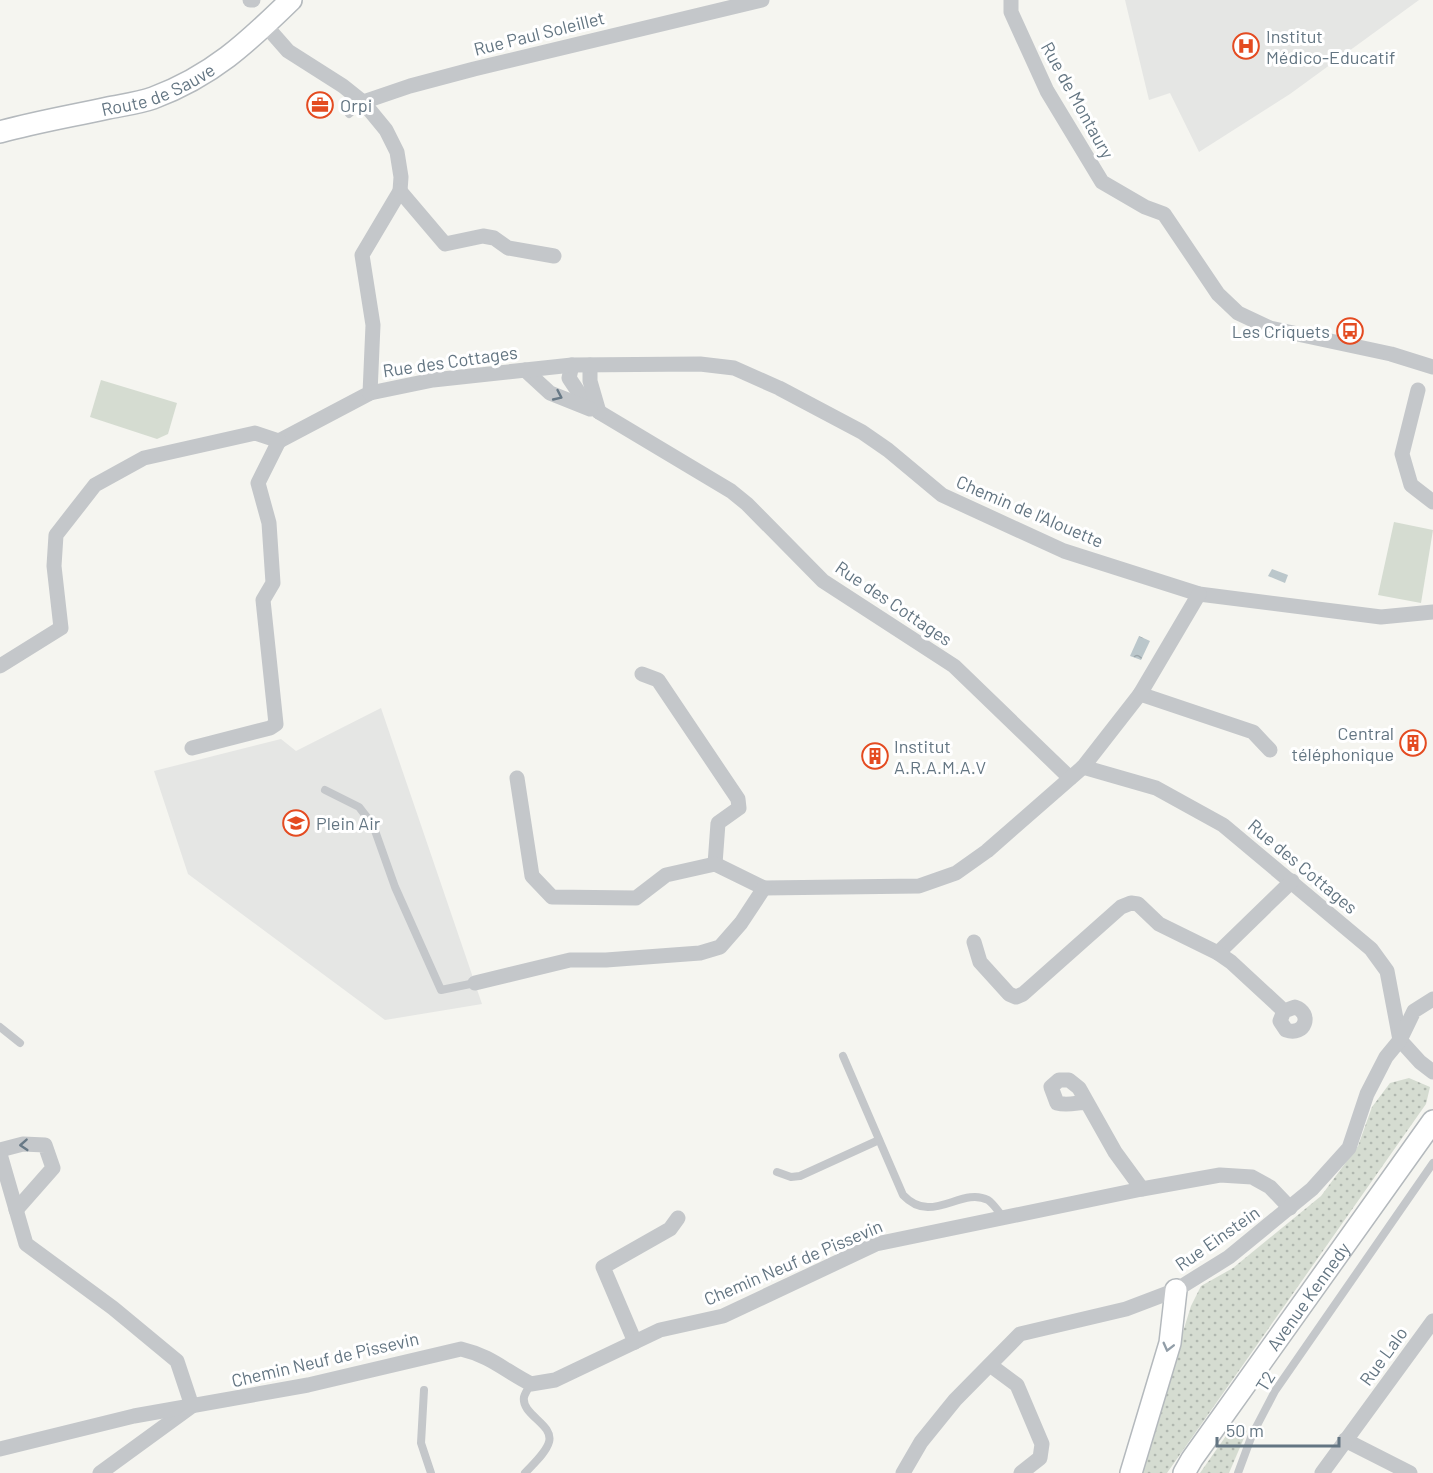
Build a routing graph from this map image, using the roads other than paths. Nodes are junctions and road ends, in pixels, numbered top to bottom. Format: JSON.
{"nodes":[{"id":1,"x":291,"y":0,"type":"edge"},
{"id":2,"x":762,"y":0,"type":"edge"},
{"id":3,"x":1011,"y":0,"type":"edge"},
{"id":4,"x":266,"y":26,"type":"junction"},
{"id":5,"x":363,"y":102,"type":"junction"},
{"id":6,"x":349,"y":114,"type":"dead end"},
{"id":7,"x":0,"y":132,"type":"edge"},
{"id":8,"x":400,"y":191,"type":"junction"},
{"id":9,"x":554,"y":256,"type":"dead end"},
{"id":10,"x":572,"y":365,"type":"junction"},
{"id":11,"x":590,"y":365,"type":"junction"},
{"id":12,"x":1433,"y":367,"type":"edge"},
{"id":13,"x":525,"y":370,"type":"junction"},
{"id":14,"x":1418,"y":390,"type":"dead end"},
{"id":15,"x":370,"y":393,"type":"junction"},
{"id":16,"x":599,"y":412,"type":"junction"},
{"id":17,"x":279,"y":441,"type":"junction"},
{"id":18,"x":1433,"y":502,"type":"edge"},
{"id":19,"x":1199,"y":594,"type":"junction"},
{"id":20,"x":1433,"y":612,"type":"edge"},
{"id":21,"x":0,"y":666,"type":"edge"},
{"id":22,"x":642,"y":674,"type":"dead end"},
{"id":23,"x":1140,"y":694,"type":"junction"},
{"id":24,"x":192,"y":748,"type":"dead end"},
{"id":25,"x":1270,"y":750,"type":"dead end"},
{"id":26,"x":1083,"y":767,"type":"junction"},
{"id":27,"x":517,"y":777,"type":"dead end"},
{"id":28,"x":1070,"y":778,"type":"junction"},
{"id":29,"x":325,"y":790,"type":"dead end"},
{"id":30,"x":715,"y":864,"type":"junction"},
{"id":31,"x":1292,"y":881,"type":"junction"},
{"id":32,"x":764,"y":888,"type":"junction"},
{"id":33,"x":974,"y":942,"type":"dead end"},
{"id":34,"x":1218,"y":953,"type":"junction"},
{"id":35,"x":475,"y":983,"type":"joint"},
{"id":36,"x":1433,"y":999,"type":"edge"},
{"id":37,"x":1284,"y":1011,"type":"dead end"},
{"id":38,"x":0,"y":1027,"type":"edge"},
{"id":39,"x":1400,"y":1040,"type":"junction"},
{"id":40,"x":20,"y":1043,"type":"dead end"},
{"id":41,"x":843,"y":1056,"type":"dead end"},
{"id":42,"x":1433,"y":1072,"type":"edge"},
{"id":43,"x":1086,"y":1102,"type":"dead end"},
{"id":44,"x":1433,"y":1121,"type":"edge"},
{"id":45,"x":879,"y":1140,"type":"junction"},
{"id":46,"x":0,"y":1152,"type":"edge"},
{"id":47,"x":1433,"y":1163,"type":"edge"},
{"id":48,"x":777,"y":1172,"type":"dead end"},
{"id":49,"x":1142,"y":1189,"type":"junction"},
{"id":50,"x":1290,"y":1208,"type":"junction"},
{"id":51,"x":16,"y":1210,"type":"junction"},
{"id":52,"x":678,"y":1218,"type":"dead end"},
{"id":53,"x":1004,"y":1218,"type":"junction"},
{"id":54,"x":1176,"y":1290,"type":"junction"},
{"id":55,"x":1433,"y":1321,"type":"edge"},
{"id":56,"x":635,"y":1342,"type":"junction"},
{"id":57,"x":990,"y":1365,"type":"junction"},
{"id":58,"x":531,"y":1384,"type":"junction"},
{"id":59,"x":424,"y":1390,"type":"dead end"},
{"id":60,"x":192,"y":1406,"type":"junction"},
{"id":61,"x":1345,"y":1440,"type":"junction"},
{"id":62,"x":0,"y":1449,"type":"edge"},
{"id":63,"x":1329,"y":1470,"type":"edge"},
{"id":64,"x":99,"y":1473,"type":"edge"},
{"id":65,"x":431,"y":1473,"type":"edge"},
{"id":66,"x":525,"y":1473,"type":"edge"},
{"id":67,"x":903,"y":1473,"type":"edge"},
{"id":68,"x":1021,"y":1473,"type":"edge"},
{"id":69,"x":1131,"y":1473,"type":"edge"},
{"id":70,"x":1184,"y":1473,"type":"edge"},
{"id":71,"x":1238,"y":1473,"type":"edge"},
{"id":72,"x":1410,"y":1473,"type":"edge"}],
"edges":[{"from":1,"to":4,"type":"main road","name":"Route de Sauve"},
{"from":2,"to":5,"type":"street","name":"Rue Paul Soleillet"},
{"from":3,"to":12,"type":"street","name":"Rue de Montaury"},
{"from":4,"to":5,"type":"street"},
{"from":4,"to":7,"type":"main road","name":"Route de Sauve"},
{"from":5,"to":6,"type":"lane"},
{"from":5,"to":8,"type":"street"},
{"from":8,"to":9,"type":"street"},
{"from":8,"to":15,"type":"street"},
{"from":10,"to":11,"type":"street","name":"Chemin de l'Alouette"},
{"from":10,"to":13,"type":"street","name":"Rue des Cottages"},
{"from":10,"to":16,"type":"street"},
{"from":11,"to":16,"type":"street"},
{"from":11,"to":19,"type":"street","name":"Chemin de l'Alouette"},
{"from":13,"to":15,"type":"street","name":"Rue des Cottages"},
{"from":13,"to":16,"type":"street","one_way":true},
{"from":14,"to":18,"type":"street"},
{"from":15,"to":17,"type":"street"},
{"from":16,"to":28,"type":"street","name":"Rue des Cottages"},
{"from":17,"to":21,"type":"street"},
{"from":17,"to":24,"type":"street"},
{"from":19,"to":20,"type":"street","name":"Chemin de l'Alouette"},
{"from":19,"to":23,"type":"street"},
{"from":22,"to":30,"type":"street"},
{"from":23,"to":25,"type":"street"},
{"from":23,"to":26,"type":"street"},
{"from":26,"to":28,"type":"street"},
{"from":26,"to":31,"type":"street","name":"Rue des Cottages"},
{"from":27,"to":30,"type":"street"},
{"from":28,"to":32,"type":"street"},
{"from":29,"to":35,"type":"lane"},
{"from":30,"to":32,"type":"street"},
{"from":31,"to":34,"type":"street"},
{"from":31,"to":39,"type":"street","name":"Rue des Cottages"},
{"from":32,"to":35,"type":"street"},
{"from":33,"to":34,"type":"street"},
{"from":34,"to":37,"type":"street"},
{"from":36,"to":39,"type":"street","name":"Rue Einstein"},
{"from":38,"to":40,"type":"lane"},
{"from":39,"to":42,"type":"street"},
{"from":39,"to":50,"type":"street","name":"Rue Einstein"},
{"from":41,"to":45,"type":"lane"},
{"from":43,"to":49,"type":"street"},
{"from":44,"to":70,"type":"main road","name":"Avenue Kennedy"},
{"from":45,"to":48,"type":"lane"},
{"from":45,"to":53,"type":"lane"},
{"from":46,"to":51,"type":"street"},
{"from":51,"to":46,"type":"street","one_way":true},
{"from":47,"to":71,"type":"lane","name":"T2"},
{"from":49,"to":50,"type":"street","name":"Chemin Neuf de Pissevin"},
{"from":49,"to":53,"type":"street","name":"Chemin Neuf de Pissevin"},
{"from":50,"to":54,"type":"street","name":"Rue Einstein"},
{"from":51,"to":60,"type":"street"},
{"from":52,"to":56,"type":"street"},
{"from":53,"to":56,"type":"street","name":"Chemin Neuf de Pissevin"},
{"from":54,"to":57,"type":"street","name":"Rue Einstein"},
{"from":54,"to":69,"type":"main road","one_way":true},
{"from":55,"to":61,"type":"street","name":"Rue Lalo"},
{"from":56,"to":58,"type":"street","name":"Chemin Neuf de Pissevin"},
{"from":57,"to":67,"type":"street","name":"Rue Einstein"},
{"from":57,"to":68,"type":"street"},
{"from":58,"to":60,"type":"street","name":"Chemin Neuf de Pissevin"},
{"from":58,"to":66,"type":"lane"},
{"from":59,"to":65,"type":"lane"},
{"from":60,"to":62,"type":"street","name":"Chemin Neuf de Pissevin"},
{"from":60,"to":64,"type":"street"},
{"from":61,"to":63,"type":"street","name":"Rue Lalo"},
{"from":61,"to":72,"type":"street"}]}
